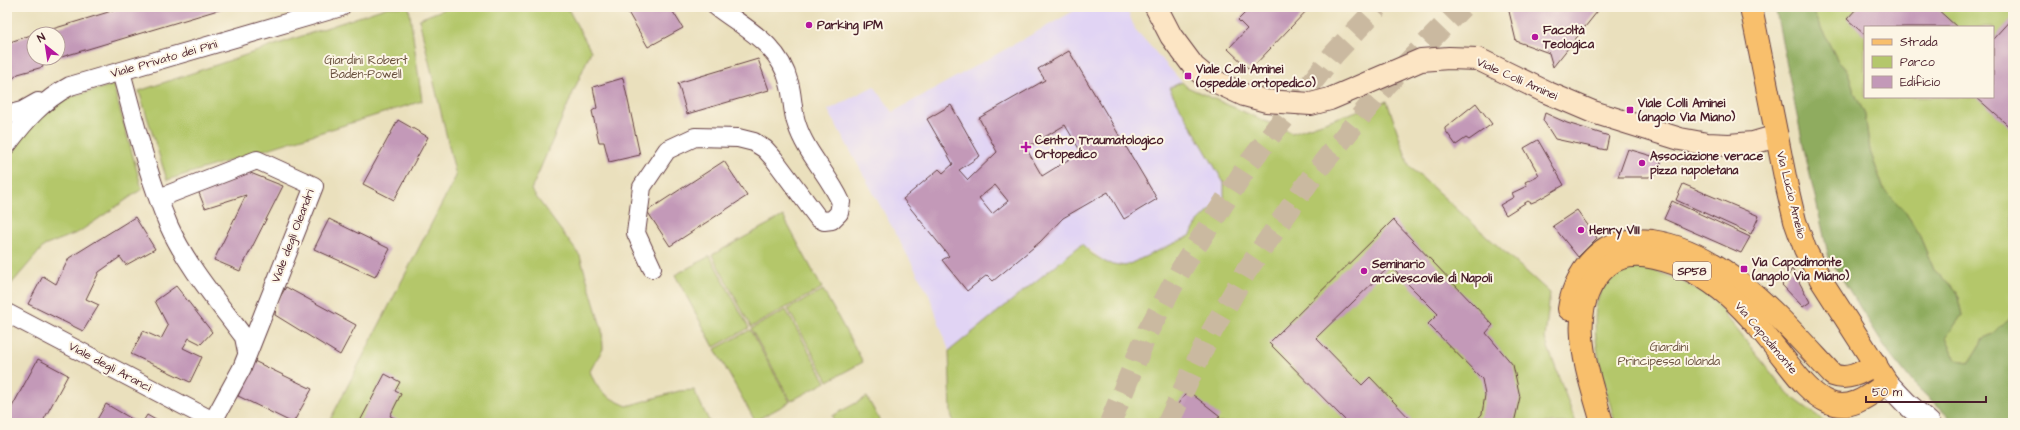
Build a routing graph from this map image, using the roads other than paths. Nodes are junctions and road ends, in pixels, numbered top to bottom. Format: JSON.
{"nodes":[{"id":1,"x":341,"y":7,"type":"edge"},
{"id":2,"x":717,"y":7,"type":"edge"},
{"id":3,"x":1156,"y":7,"type":"edge"},
{"id":4,"x":1751,"y":7,"type":"edge"},
{"id":5,"x":121,"y":72,"type":"junction"},
{"id":6,"x":54,"y":94,"type":"junction"},
{"id":7,"x":7,"y":115,"type":"edge"},
{"id":8,"x":1777,"y":136,"type":"junction"},
{"id":9,"x":7,"y":145,"type":"edge"},
{"id":10,"x":159,"y":198,"type":"junction"},
{"id":11,"x":652,"y":268,"type":"dead end"},
{"id":12,"x":7,"y":313,"type":"edge"},
{"id":13,"x":247,"y":352,"type":"junction"},
{"id":14,"x":1876,"y":364,"type":"junction"},
{"id":15,"x":1887,"y":383,"type":"junction"},
{"id":16,"x":213,"y":422,"type":"edge"},
{"id":17,"x":1586,"y":423,"type":"edge"},
{"id":18,"x":1602,"y":423,"type":"edge"},
{"id":19,"x":1929,"y":423,"type":"edge"}],
"edges":[{"from":1,"to":5,"type":"street","name":"Viale Privato dei Pini"},
{"from":2,"to":11,"type":"street"},
{"from":3,"to":8,"type":"main road","name":"Viale Colli Aminei"},
{"from":4,"to":8,"type":"main road","name":"Via Lucio Amelio"},
{"from":5,"to":6,"type":"street","name":"Viale Privato dei Pini"},
{"from":5,"to":10,"type":"street"},
{"from":6,"to":7,"type":"street"},
{"from":6,"to":9,"type":"street","name":"Viale Privato dei Pini"},
{"from":8,"to":14,"type":"main road","name":"Via Lucio Amelio"},
{"from":10,"to":13,"type":"street"},
{"from":10,"to":13,"type":"street","name":"Viale degli Oleandri"},
{"from":12,"to":16,"type":"street","name":"Viale degli Aranci"},
{"from":13,"to":16,"type":"street","name":"Viale degli Oleandri"},
{"from":14,"to":15,"type":"main road","name":"Via Lucio Amelio"},
{"from":14,"to":17,"type":"main road","name":"Via Capodimonte","number":"SP58"},
{"from":15,"to":18,"type":"main road","name":"Via Capodimonte","number":"SP58"},
{"from":15,"to":19,"type":"street"}]}
